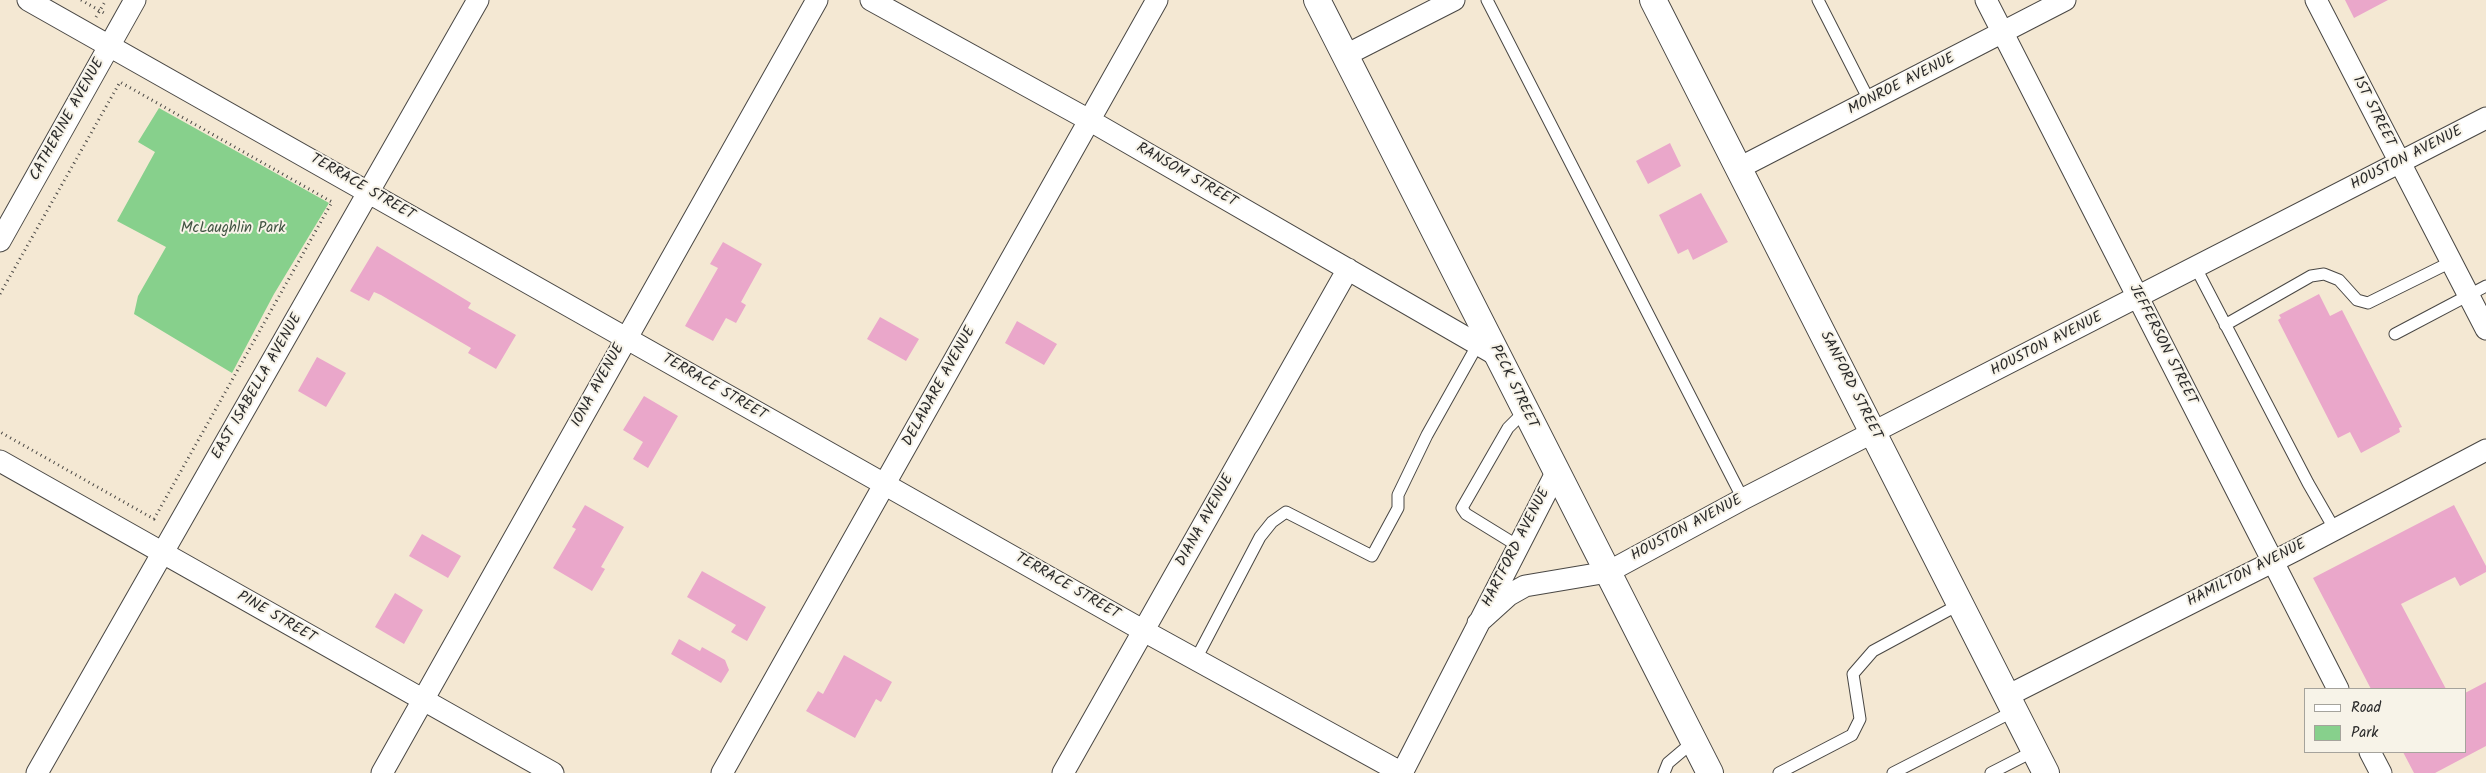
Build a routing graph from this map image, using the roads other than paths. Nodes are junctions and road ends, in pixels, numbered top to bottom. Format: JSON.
{"nodes":[{"id":1,"x":28,"y":0,"type":"edge"},
{"id":2,"x":136,"y":0,"type":"edge"},
{"id":3,"x":478,"y":0,"type":"edge"},
{"id":4,"x":817,"y":0,"type":"edge"},
{"id":5,"x":871,"y":0,"type":"edge"},
{"id":6,"x":1157,"y":0,"type":"edge"},
{"id":7,"x":1317,"y":0,"type":"edge"},
{"id":8,"x":1454,"y":0,"type":"edge"},
{"id":9,"x":1487,"y":0,"type":"edge"},
{"id":10,"x":1653,"y":0,"type":"edge"},
{"id":11,"x":1818,"y":0,"type":"edge"},
{"id":12,"x":1986,"y":0,"type":"edge"},
{"id":13,"x":2316,"y":0,"type":"edge"},
{"id":14,"x":2052,"y":3,"type":"edge"},
{"id":15,"x":2002,"y":33,"type":"junction"},
{"id":16,"x":110,"y":46,"type":"junction"},
{"id":17,"x":1344,"y":56,"type":"junction"},
{"id":18,"x":1870,"y":102,"type":"junction"},
{"id":19,"x":2486,"y":118,"type":"edge"},
{"id":20,"x":1089,"y":120,"type":"junction"},
{"id":21,"x":2399,"y":163,"type":"junction"},
{"id":22,"x":1739,"y":168,"type":"junction"},
{"id":23,"x":369,"y":192,"type":"junction"},
{"id":24,"x":0,"y":241,"type":"edge"},
{"id":25,"x":2451,"y":262,"type":"junction"},
{"id":26,"x":2196,"y":268,"type":"junction"},
{"id":27,"x":1348,"y":269,"type":"junction"},
{"id":28,"x":2477,"y":290,"type":"edge"},
{"id":29,"x":2138,"y":298,"type":"junction"},
{"id":30,"x":2225,"y":325,"type":"junction"},
{"id":31,"x":2486,"y":329,"type":"edge"},
{"id":32,"x":2395,"y":334,"type":"dead end"},
{"id":33,"x":626,"y":338,"type":"junction"},
{"id":34,"x":1488,"y":350,"type":"junction"},
{"id":35,"x":1525,"y":411,"type":"junction"},
{"id":36,"x":1874,"y":434,"type":"junction"},
{"id":37,"x":2486,"y":450,"type":"edge"},
{"id":38,"x":0,"y":461,"type":"edge"},
{"id":39,"x":1556,"y":472,"type":"junction"},
{"id":40,"x":885,"y":484,"type":"junction"},
{"id":41,"x":1742,"y":499,"type":"junction"},
{"id":42,"x":2335,"y":530,"type":"junction"},
{"id":43,"x":1518,"y":546,"type":"junction"},
{"id":44,"x":163,"y":553,"type":"junction"},
{"id":45,"x":2274,"y":561,"type":"junction"},
{"id":46,"x":1608,"y":572,"type":"junction"},
{"id":47,"x":1960,"y":604,"type":"junction"},
{"id":48,"x":1478,"y":623,"type":"junction"},
{"id":49,"x":1144,"y":631,"type":"junction"},
{"id":50,"x":1196,"y":659,"type":"junction"},
{"id":51,"x":2338,"y":688,"type":"edge"},
{"id":52,"x":423,"y":700,"type":"junction"},
{"id":53,"x":2011,"y":704,"type":"junction"},
{"id":54,"x":1694,"y":741,"type":"junction"},
{"id":55,"x":2371,"y":753,"type":"edge"},
{"id":56,"x":2040,"y":762,"type":"edge"},
{"id":57,"x":37,"y":773,"type":"edge"},
{"id":58,"x":382,"y":773,"type":"edge"},
{"id":59,"x":553,"y":773,"type":"edge"},
{"id":60,"x":722,"y":773,"type":"edge"},
{"id":61,"x":1063,"y":773,"type":"edge"},
{"id":62,"x":1402,"y":773,"type":"edge"},
{"id":63,"x":1664,"y":773,"type":"edge"},
{"id":64,"x":1710,"y":773,"type":"edge"},
{"id":65,"x":1779,"y":773,"type":"edge"},
{"id":66,"x":1893,"y":773,"type":"edge"},
{"id":67,"x":1991,"y":773,"type":"edge"},
{"id":68,"x":2381,"y":773,"type":"edge"}],
"edges":[{"from":1,"to":16,"type":"street","name":"TERRACE STREET"},
{"from":2,"to":16,"type":"street","name":"CATHERINE AVENUE"},
{"from":3,"to":23,"type":"street","name":"EAST ISABELLA AVENUE"},
{"from":4,"to":33,"type":"street","name":"IONA AVENUE"},
{"from":5,"to":20,"type":"street","name":"RANSOM STREET"},
{"from":6,"to":20,"type":"street","name":"DELAWARE AVENUE"},
{"from":7,"to":17,"type":"street","name":"PECK STREET"},
{"from":8,"to":17,"type":"street"},
{"from":9,"to":41,"type":"lane"},
{"from":10,"to":22,"type":"street","name":"SANFORD STREET"},
{"from":11,"to":18,"type":"lane"},
{"from":12,"to":15,"type":"street","name":"JEFFERSON STREET"},
{"from":13,"to":21,"type":"street","name":"1ST STREET"},
{"from":14,"to":15,"type":"street","name":"MONROE AVENUE"},
{"from":15,"to":18,"type":"street","name":"MONROE AVENUE"},
{"from":15,"to":29,"type":"street","name":"JEFFERSON STREET"},
{"from":16,"to":23,"type":"street","name":"TERRACE STREET"},
{"from":16,"to":24,"type":"street","name":"CATHERINE AVENUE"},
{"from":17,"to":34,"type":"street","name":"PECK STREET"},
{"from":18,"to":22,"type":"street","name":"MONROE AVENUE"},
{"from":19,"to":21,"type":"street","name":"HOUSTON AVENUE"},
{"from":20,"to":27,"type":"street","name":"RANSOM STREET"},
{"from":20,"to":40,"type":"street","name":"DELAWARE AVENUE"},
{"from":21,"to":25,"type":"street","name":"1ST STREET"},
{"from":21,"to":26,"type":"street","name":"HOUSTON AVENUE"},
{"from":22,"to":36,"type":"street","name":"SANFORD STREET"},
{"from":23,"to":33,"type":"street","name":"TERRACE STREET"},
{"from":23,"to":44,"type":"street","name":"EAST ISABELLA AVENUE"},
{"from":25,"to":28,"type":"street","name":"1ST STREET"},
{"from":25,"to":30,"type":"lane"},
{"from":26,"to":29,"type":"street","name":"HOUSTON AVENUE"},
{"from":26,"to":30,"type":"lane"},
{"from":27,"to":34,"type":"street","name":"RANSOM STREET"},
{"from":27,"to":49,"type":"street","name":"DIANA AVENUE"},
{"from":28,"to":31,"type":"street","name":"1ST STREET"},
{"from":28,"to":32,"type":"lane"},
{"from":29,"to":36,"type":"street","name":"HOUSTON AVENUE"},
{"from":29,"to":45,"type":"street","name":"JEFFERSON STREET"},
{"from":30,"to":42,"type":"lane"},
{"from":33,"to":40,"type":"street","name":"TERRACE STREET"},
{"from":33,"to":52,"type":"street","name":"IONA AVENUE"},
{"from":34,"to":35,"type":"street","name":"PECK STREET"},
{"from":34,"to":50,"type":"lane"},
{"from":35,"to":39,"type":"street","name":"PECK STREET"},
{"from":35,"to":43,"type":"lane"},
{"from":36,"to":41,"type":"street","name":"HOUSTON AVENUE"},
{"from":36,"to":47,"type":"street","name":"SANFORD STREET"},
{"from":37,"to":42,"type":"street","name":"HAMILTON AVENUE"},
{"from":38,"to":44,"type":"street","name":"PINE STREET"},
{"from":39,"to":43,"type":"street","name":"HARTFORD AVENUE"},
{"from":39,"to":46,"type":"street","name":"PECK STREET"},
{"from":40,"to":49,"type":"street","name":"TERRACE STREET"},
{"from":40,"to":60,"type":"street","name":"DELAWARE AVENUE"},
{"from":41,"to":46,"type":"street","name":"HOUSTON AVENUE"},
{"from":42,"to":45,"type":"street","name":"HAMILTON AVENUE"},
{"from":43,"to":48,"type":"street","name":"HARTFORD AVENUE"},
{"from":44,"to":52,"type":"street","name":"PINE STREET"},
{"from":44,"to":57,"type":"street","name":"EAST ISABELLA AVENUE"},
{"from":45,"to":51,"type":"street","name":"JEFFERSON STREET"},
{"from":45,"to":53,"type":"street","name":"HAMILTON AVENUE"},
{"from":46,"to":48,"type":"street","name":"HARTFORD AVENUE"},
{"from":46,"to":54,"type":"street","name":"PECK STREET"},
{"from":47,"to":53,"type":"street","name":"SANFORD STREET"},
{"from":47,"to":65,"type":"lane"},
{"from":48,"to":62,"type":"street","name":"HARTFORD AVENUE"},
{"from":49,"to":50,"type":"street","name":"TERRACE STREET"},
{"from":49,"to":61,"type":"street","name":"DIANA AVENUE"},
{"from":50,"to":62,"type":"street","name":"TERRACE STREET"},
{"from":52,"to":58,"type":"street","name":"IONA AVENUE"},
{"from":52,"to":59,"type":"street","name":"PINE STREET"},
{"from":53,"to":56,"type":"street","name":"SANFORD STREET"},
{"from":53,"to":66,"type":"lane"},
{"from":54,"to":63,"type":"lane"},
{"from":54,"to":64,"type":"street","name":"PECK STREET"},
{"from":55,"to":68,"type":"street"},
{"from":56,"to":67,"type":"lane"}]}
